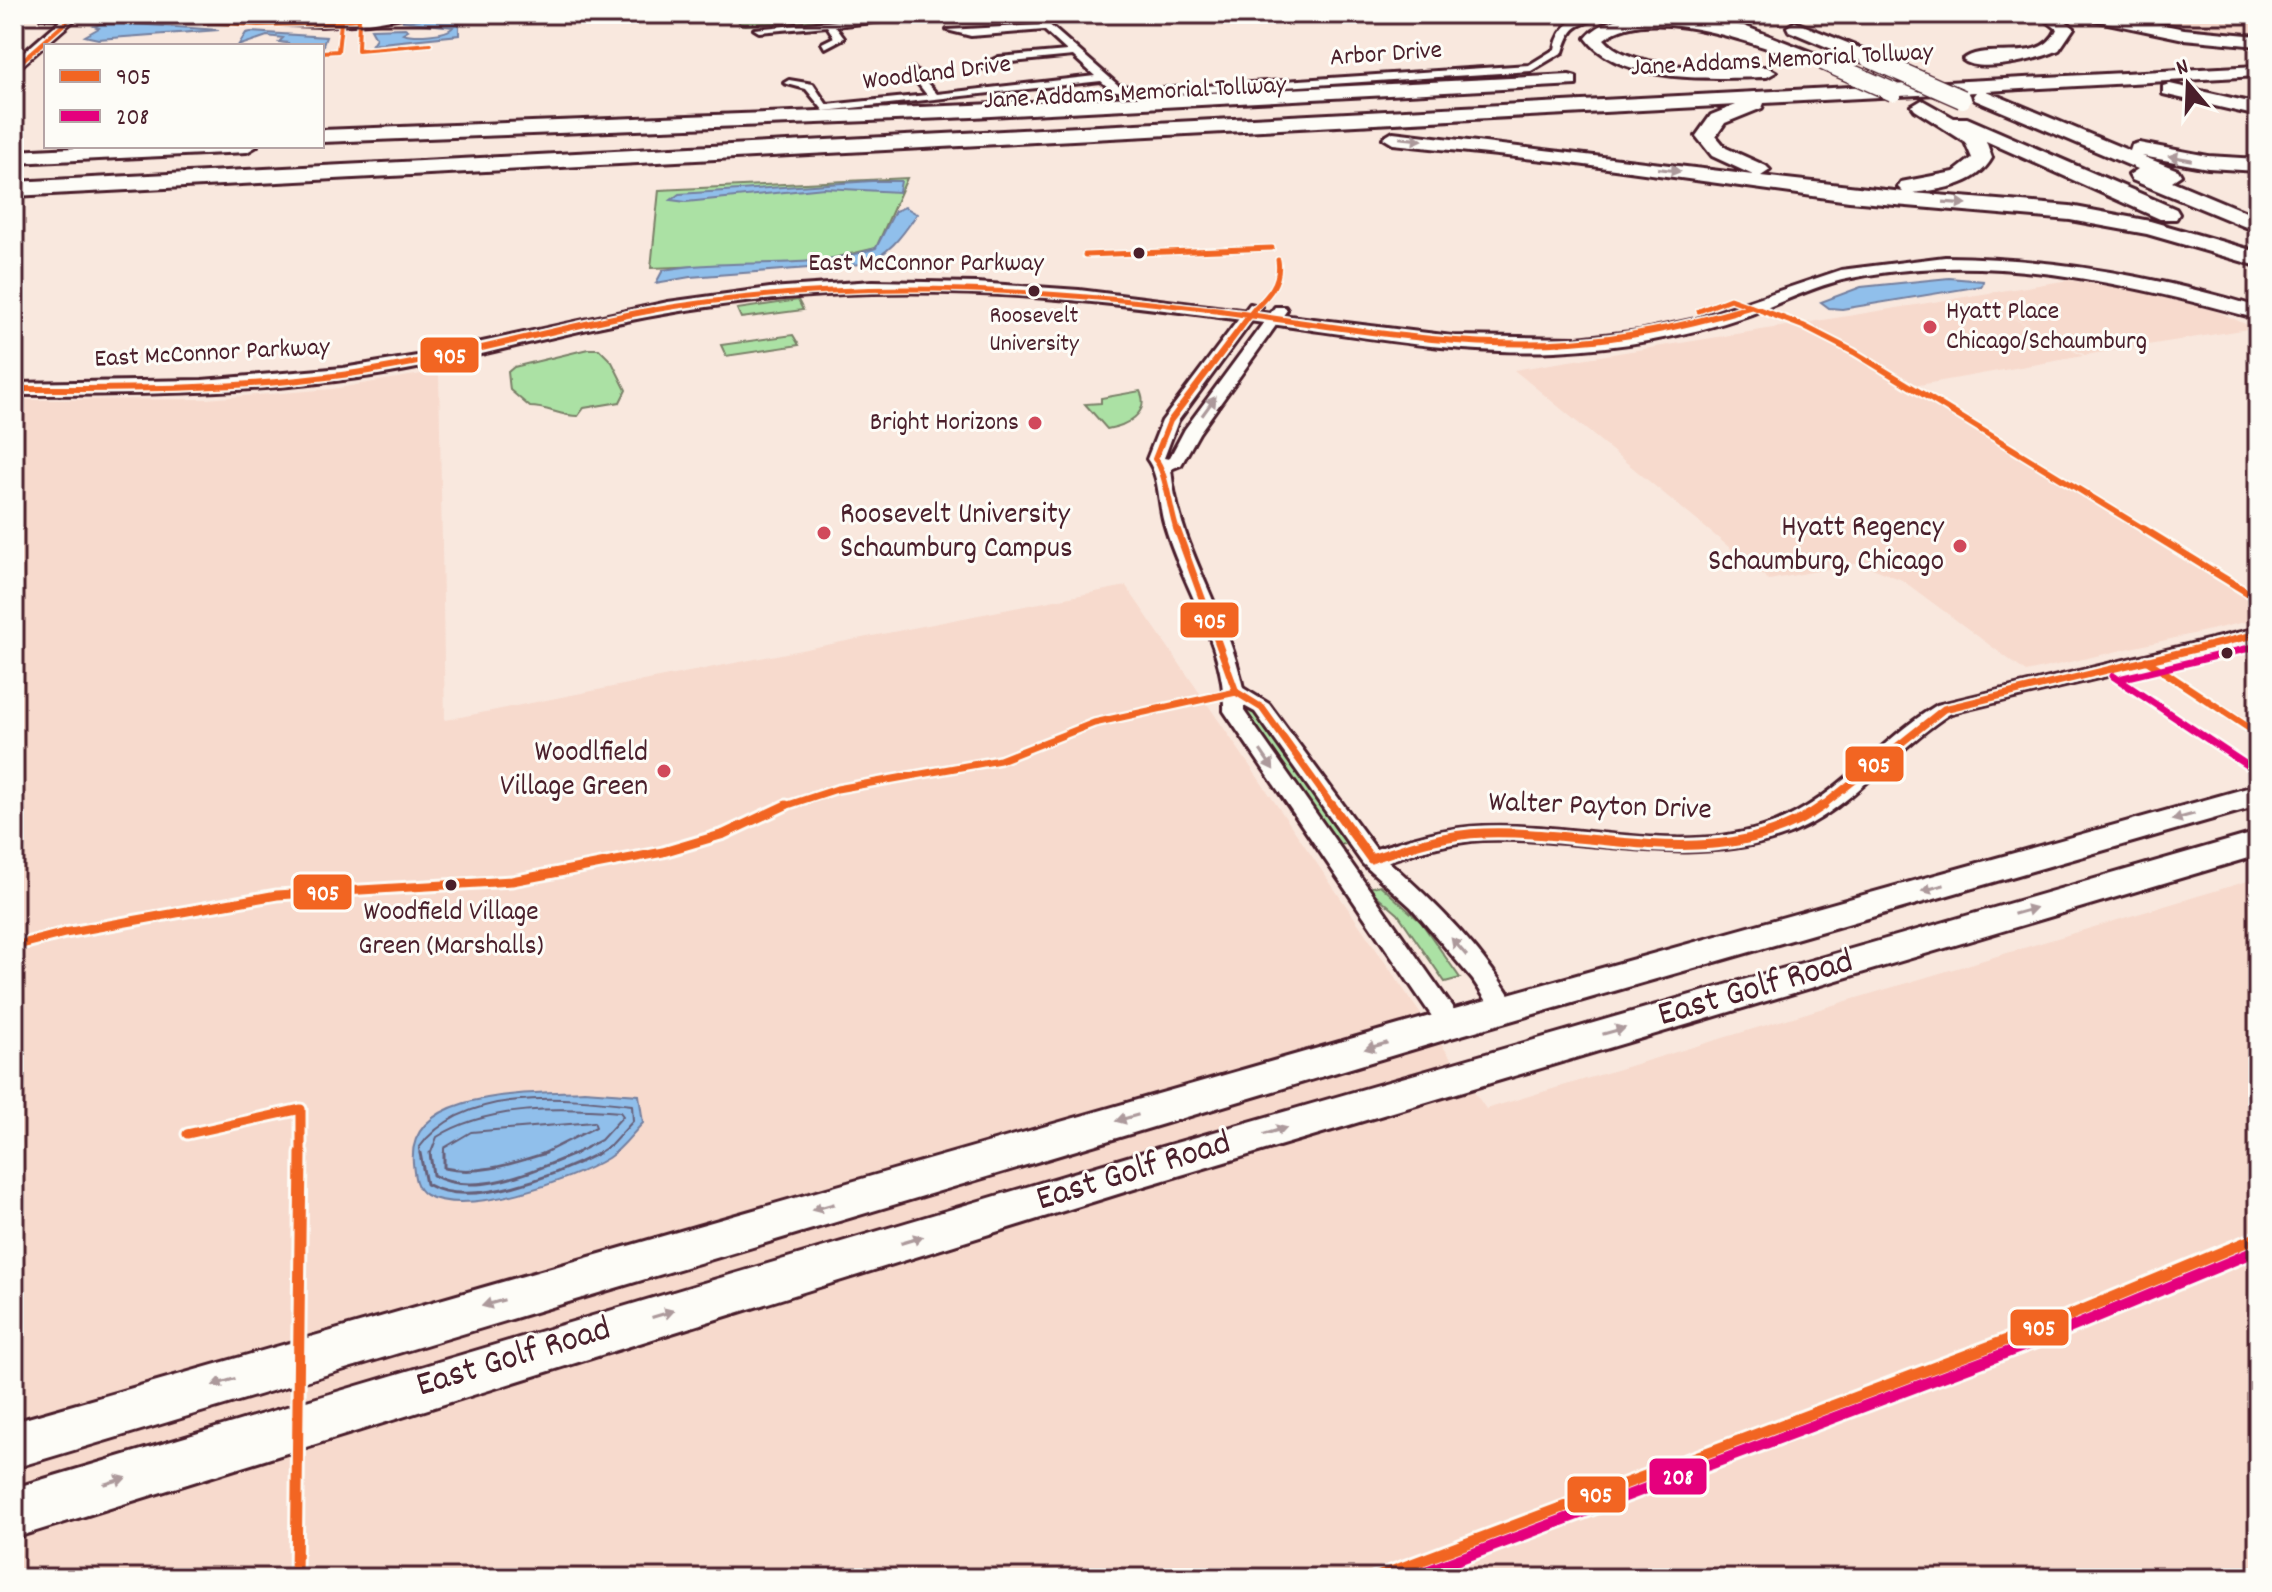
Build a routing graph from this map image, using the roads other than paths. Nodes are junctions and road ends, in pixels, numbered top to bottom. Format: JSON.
{"nodes":[{"id":1,"x":152,"y":14,"type":"edge"},
{"id":2,"x":395,"y":14,"type":"edge"},
{"id":3,"x":415,"y":14,"type":"edge"},
{"id":4,"x":943,"y":14,"type":"edge"},
{"id":5,"x":1032,"y":14,"type":"edge"},
{"id":6,"x":1600,"y":14,"type":"edge"},
{"id":7,"x":1623,"y":14,"type":"edge"},
{"id":8,"x":1720,"y":14,"type":"edge"},
{"id":9,"x":1740,"y":14,"type":"edge"},
{"id":10,"x":2046,"y":14,"type":"edge"},
{"id":11,"x":2089,"y":14,"type":"edge"},
{"id":12,"x":49,"y":15,"type":"edge"},
{"id":13,"x":73,"y":16,"type":"edge"},
{"id":14,"x":1782,"y":17,"type":"edge"},
{"id":15,"x":829,"y":23,"type":"junction"},
{"id":16,"x":1837,"y":24,"type":"dead end"},
{"id":17,"x":1046,"y":27,"type":"junction"},
{"id":18,"x":32,"y":29,"type":"dead end"},
{"id":19,"x":759,"y":29,"type":"dead end"},
{"id":20,"x":952,"y":30,"type":"dead end"},
{"id":21,"x":2258,"y":41,"type":"edge"},
{"id":22,"x":825,"y":45,"type":"dead end"},
{"id":23,"x":1074,"y":53,"type":"junction"},
{"id":24,"x":1868,"y":53,"type":"junction"},
{"id":25,"x":2258,"y":53,"type":"edge"},
{"id":26,"x":2195,"y":54,"type":"dead end"},
{"id":27,"x":2069,"y":59,"type":"dead end"},
{"id":28,"x":1822,"y":60,"type":"junction"},
{"id":29,"x":1927,"y":64,"type":"dead end"},
{"id":30,"x":2258,"y":64,"type":"edge"},
{"id":31,"x":985,"y":66,"type":"dead end"},
{"id":32,"x":14,"y":68,"type":"edge"},
{"id":33,"x":913,"y":71,"type":"dead end"},
{"id":34,"x":2258,"y":71,"type":"edge"},
{"id":35,"x":1787,"y":72,"type":"junction"},
{"id":36,"x":1103,"y":78,"type":"junction"},
{"id":37,"x":1623,"y":79,"type":"dead end"},
{"id":38,"x":1591,"y":80,"type":"dead end"},
{"id":39,"x":789,"y":83,"type":"dead end"},
{"id":40,"x":1316,"y":94,"type":"junction"},
{"id":41,"x":1822,"y":94,"type":"junction"},
{"id":42,"x":1983,"y":96,"type":"junction"},
{"id":43,"x":935,"y":98,"type":"junction"},
{"id":44,"x":1924,"y":102,"type":"junction"},
{"id":45,"x":2258,"y":110,"type":"edge"},
{"id":46,"x":324,"y":144,"type":"edge"},
{"id":47,"x":324,"y":144,"type":"edge"},
{"id":48,"x":885,"y":145,"type":"junction"},
{"id":49,"x":60,"y":148,"type":"edge"},
{"id":50,"x":205,"y":148,"type":"edge"},
{"id":51,"x":14,"y":150,"type":"edge"},
{"id":52,"x":269,"y":155,"type":"dead end"},
{"id":53,"x":14,"y":157,"type":"edge"},
{"id":54,"x":2258,"y":165,"type":"edge"},
{"id":55,"x":14,"y":168,"type":"edge"},
{"id":56,"x":14,"y":180,"type":"edge"},
{"id":57,"x":14,"y":189,"type":"edge"},
{"id":58,"x":2258,"y":212,"type":"edge"},
{"id":59,"x":2258,"y":225,"type":"edge"},
{"id":60,"x":2258,"y":239,"type":"edge"},
{"id":61,"x":2258,"y":256,"type":"edge"},
{"id":62,"x":2258,"y":303,"type":"edge"},
{"id":63,"x":1264,"y":313,"type":"junction"},
{"id":64,"x":2258,"y":313,"type":"edge"},
{"id":65,"x":14,"y":375,"type":"edge"},
{"id":66,"x":14,"y":389,"type":"edge"},
{"id":67,"x":1163,"y":467,"type":"junction"},
{"id":68,"x":2258,"y":634,"type":"edge"},
{"id":69,"x":1236,"y":692,"type":"junction"},
{"id":70,"x":2258,"y":795,"type":"edge"},
{"id":71,"x":2258,"y":843,"type":"edge"},
{"id":72,"x":1371,"y":859,"type":"junction"},
{"id":73,"x":1505,"y":1009,"type":"junction"},
{"id":74,"x":1451,"y":1024,"type":"junction"},
{"id":75,"x":14,"y":1445,"type":"edge"},
{"id":76,"x":14,"y":1513,"type":"edge"}],
"edges":[{"from":1,"to":2,"type":"street"},
{"from":3,"to":13,"type":"street"},
{"from":4,"to":15,"type":"street"},
{"from":5,"to":17,"type":"street","name":"Arbor Drive"},
{"from":6,"to":36,"type":"street","name":"Arbor Drive"},
{"from":7,"to":40,"type":"highway"},
{"from":8,"to":28,"type":"highway"},
{"from":9,"to":44,"type":"highway"},
{"from":10,"to":27,"type":"highway"},
{"from":11,"to":21,"type":"highway"},
{"from":12,"to":13,"type":"street"},
{"from":12,"to":18,"type":"street"},
{"from":13,"to":32,"type":"street"},
{"from":14,"to":24,"type":"highway"},
{"from":15,"to":19,"type":"street"},
{"from":15,"to":22,"type":"street"},
{"from":16,"to":24,"type":"highway"},
{"from":17,"to":20,"type":"street"},
{"from":17,"to":23,"type":"street","name":"Arbor Drive"},
{"from":23,"to":31,"type":"street"},
{"from":23,"to":36,"type":"street","name":"Arbor Drive"},
{"from":24,"to":42,"type":"highway","bridge":true},
{"from":24,"to":42,"type":"highway"},
{"from":25,"to":26,"type":"highway"},
{"from":25,"to":47,"type":"highway","name":"Jane Addams Memorial Tollway"},
{"from":28,"to":35,"type":"highway"},
{"from":28,"to":44,"type":"highway","bridge":true},
{"from":29,"to":35,"type":"highway"},
{"from":30,"to":56,"type":"highway","name":"Jane Addams Memorial Tollway"},
{"from":33,"to":43,"type":"street"},
{"from":34,"to":42,"type":"highway"},
{"from":35,"to":37,"type":"highway"},
{"from":36,"to":43,"type":"street","name":"Woodland Drive"},
{"from":38,"to":40,"type":"highway"},
{"from":39,"to":43,"type":"street","name":"Woodland Drive"},
{"from":40,"to":46,"type":"highway"},
{"from":41,"to":42,"type":"highway"},
{"from":41,"to":44,"type":"highway"},
{"from":41,"to":48,"type":"highway"},
{"from":42,"to":45,"type":"highway"},
{"from":54,"to":42,"type":"highway","one_way":true},
{"from":42,"to":58,"type":"highway"},
{"from":42,"to":59,"type":"highway"},
{"from":44,"to":60,"type":"highway"},
{"from":44,"to":61,"type":"highway"},
{"from":48,"to":57,"type":"highway"},
{"from":48,"to":61,"type":"highway","one_way":true},
{"from":49,"to":51,"type":"highway"},
{"from":50,"to":53,"type":"highway"},
{"from":52,"to":55,"type":"highway"},
{"from":62,"to":63,"type":"street","name":"East McConnor Parkway"},
{"from":63,"to":64,"type":"street","name":"East McConnor Parkway"},
{"from":63,"to":65,"type":"street","name":"East McConnor Parkway"},
{"from":63,"to":66,"type":"street","name":"East McConnor Parkway"},
{"from":67,"to":63,"type":"street","one_way":true},
{"from":63,"to":67,"type":"street"},
{"from":67,"to":69,"type":"street"},
{"from":68,"to":72,"type":"street","name":"Walter Payton Drive"},
{"from":69,"to":72,"type":"street"},
{"from":69,"to":74,"type":"street","one_way":true},
{"from":70,"to":73,"type":"main road","name":"East Golf Road","one_way":true},
{"from":76,"to":71,"type":"main road","name":"East Golf Road","one_way":true},
{"from":73,"to":72,"type":"street","one_way":true},
{"from":73,"to":74,"type":"main road","name":"East Golf Road"},
{"from":74,"to":75,"type":"main road","name":"East Golf Road","one_way":true}]}
